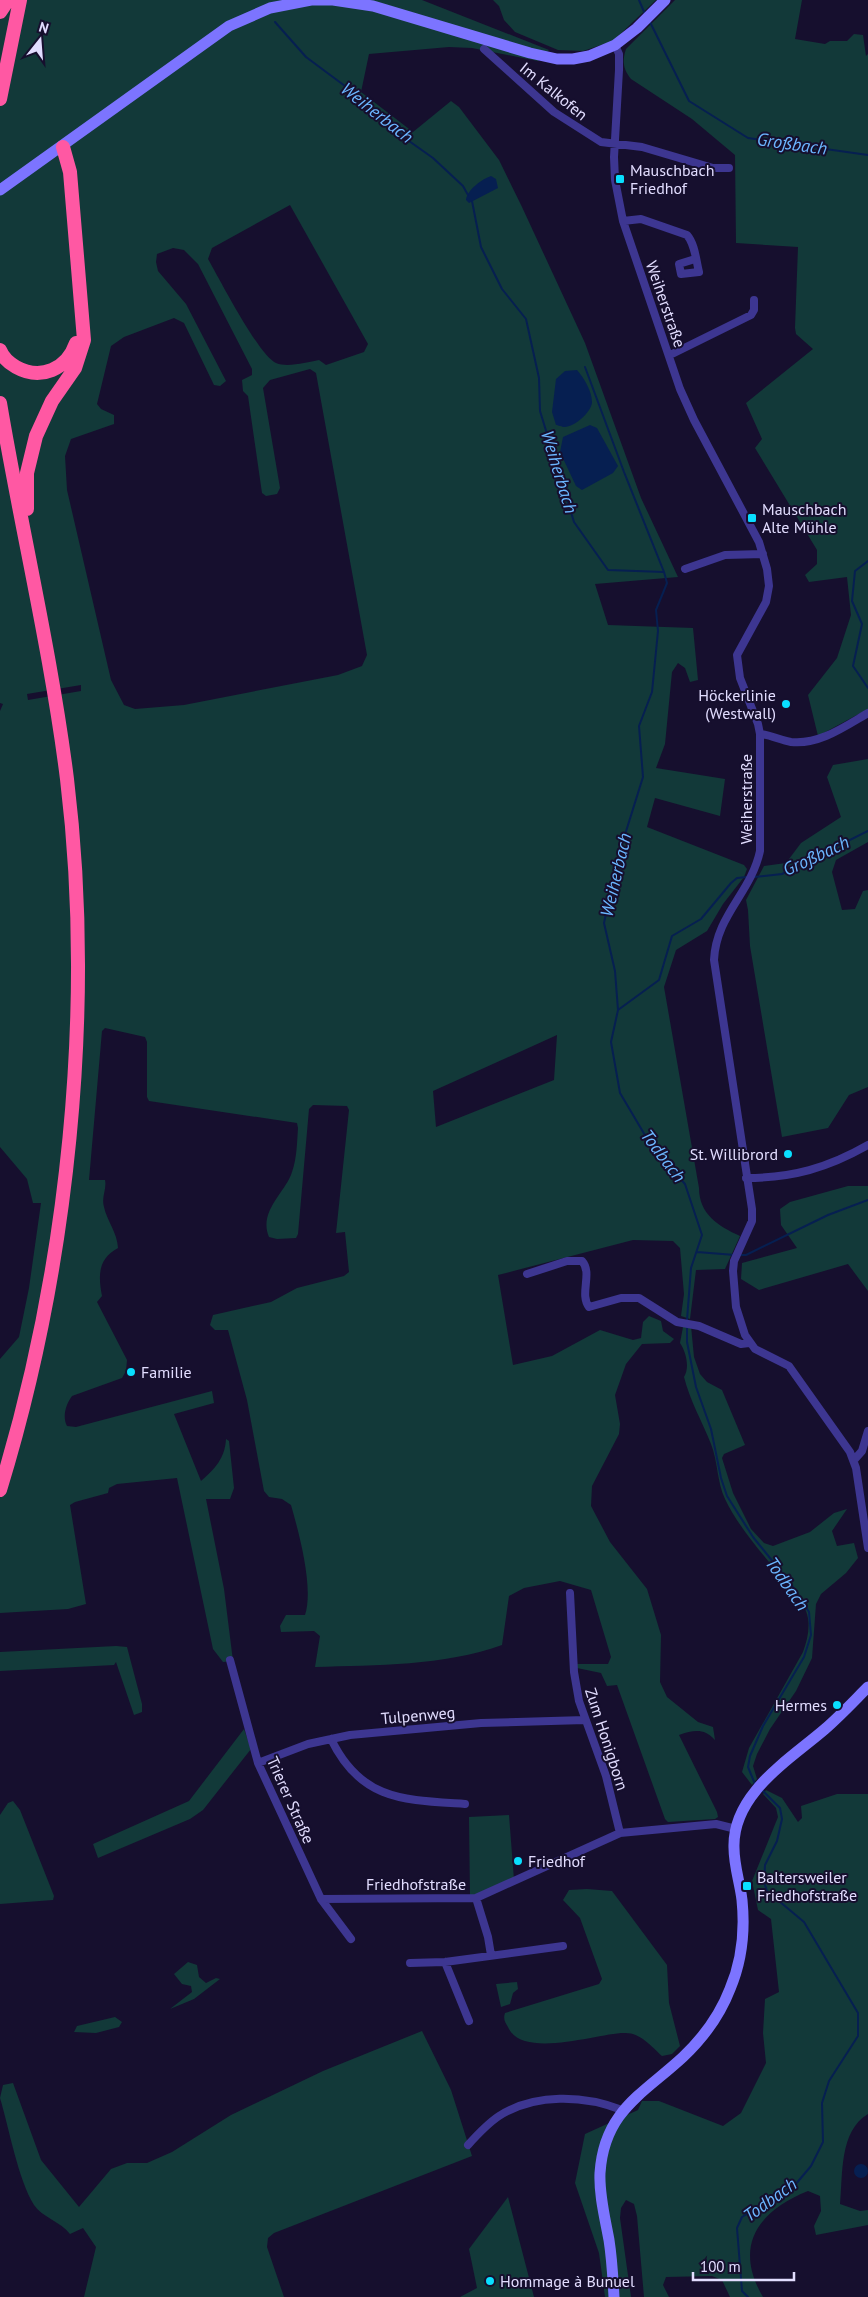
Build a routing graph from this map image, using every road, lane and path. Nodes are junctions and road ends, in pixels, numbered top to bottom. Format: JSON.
{"nodes":[{"id":1,"x":8,"y":0,"type":"edge"},
{"id":2,"x":20,"y":0,"type":"edge"},
{"id":3,"x":312,"y":0,"type":"edge"},
{"id":4,"x":354,"y":1,"type":"edge"},
{"id":5,"x":660,"y":4,"type":"edge"},
{"id":6,"x":0,"y":12,"type":"edge"},
{"id":7,"x":615,"y":45,"type":"junction"},
{"id":8,"x":484,"y":49,"type":"dead end"},
{"id":9,"x":0,"y":99,"type":"edge"},
{"id":10,"x":614,"y":144,"type":"junction"},
{"id":11,"x":59,"y":150,"type":"junction"},
{"id":12,"x":729,"y":168,"type":"dead end"},
{"id":13,"x":0,"y":190,"type":"edge"},
{"id":14,"x":623,"y":221,"type":"junction"},
{"id":15,"x":695,"y":258,"type":"dead end"},
{"id":16,"x":754,"y":300,"type":"dead end"},
{"id":17,"x":0,"y":350,"type":"edge"},
{"id":18,"x":670,"y":355,"type":"junction"},
{"id":19,"x":0,"y":403,"type":"edge"},
{"id":20,"x":763,"y":554,"type":"junction"},
{"id":21,"x":32,"y":567,"type":"junction"},
{"id":22,"x":685,"y":569,"type":"dead end"},
{"id":23,"x":868,"y":713,"type":"edge"},
{"id":24,"x":760,"y":734,"type":"junction"},
{"id":25,"x":868,"y":1145,"type":"edge"},
{"id":26,"x":746,"y":1178,"type":"junction"},
{"id":27,"x":527,"y":1274,"type":"dead end"},
{"id":28,"x":749,"y":1343,"type":"junction"},
{"id":29,"x":868,"y":1431,"type":"edge"},
{"id":30,"x":854,"y":1460,"type":"junction"},
{"id":31,"x":0,"y":1490,"type":"edge"},
{"id":32,"x":868,"y":1548,"type":"edge"},
{"id":33,"x":570,"y":1594,"type":"dead end"},
{"id":34,"x":230,"y":1660,"type":"dead end"},
{"id":35,"x":868,"y":1687,"type":"edge"},
{"id":36,"x":585,"y":1720,"type":"junction"},
{"id":37,"x":331,"y":1739,"type":"junction"},
{"id":38,"x":258,"y":1763,"type":"junction"},
{"id":39,"x":464,"y":1804,"type":"dead end"},
{"id":40,"x":736,"y":1829,"type":"junction"},
{"id":41,"x":620,"y":1833,"type":"junction"},
{"id":42,"x":476,"y":1898,"type":"junction"},
{"id":43,"x":321,"y":1899,"type":"junction"},
{"id":44,"x":351,"y":1939,"type":"dead end"},
{"id":45,"x":563,"y":1946,"type":"dead end"},
{"id":46,"x":491,"y":1955,"type":"junction"},
{"id":47,"x":410,"y":1962,"type":"dead end"},
{"id":48,"x":445,"y":1962,"type":"junction"},
{"id":49,"x":469,"y":2021,"type":"dead end"},
{"id":50,"x":622,"y":2110,"type":"junction"},
{"id":51,"x":468,"y":2145,"type":"dead end"},
{"id":52,"x":614,"y":2297,"type":"edge"}],
"edges":[{"from":1,"to":6,"type":"highway"},
{"from":2,"to":9,"type":"highway"},
{"from":3,"to":4,"type":"main road"},
{"from":3,"to":11,"type":"main road"},
{"from":4,"to":7,"type":"main road"},
{"from":5,"to":7,"type":"main road"},
{"from":7,"to":10,"type":"street","name":"Weiherstraße"},
{"from":8,"to":10,"type":"street","name":"Im Kalkofen"},
{"from":10,"to":12,"type":"street","name":"Im Kalkofen"},
{"from":10,"to":14,"type":"street","name":"Weiherstraße"},
{"from":11,"to":13,"type":"main road"},
{"from":11,"to":17,"type":"highway"},
{"from":11,"to":21,"type":"highway"},
{"from":14,"to":15,"type":"street"},
{"from":14,"to":18,"type":"street","name":"Weiherstraße"},
{"from":16,"to":18,"type":"street"},
{"from":18,"to":20,"type":"street","name":"Weiherstraße"},
{"from":19,"to":21,"type":"highway"},
{"from":20,"to":22,"type":"street"},
{"from":20,"to":24,"type":"street","name":"Weiherstraße"},
{"from":21,"to":31,"type":"highway"},
{"from":23,"to":24,"type":"street"},
{"from":24,"to":26,"type":"street","name":"Weiherstraße"},
{"from":25,"to":26,"type":"street"},
{"from":26,"to":28,"type":"street","name":"Weiherstraße"},
{"from":27,"to":28,"type":"street"},
{"from":28,"to":30,"type":"street"},
{"from":29,"to":30,"type":"street"},
{"from":30,"to":32,"type":"street"},
{"from":33,"to":36,"type":"street","name":"Zum Honigborn"},
{"from":34,"to":38,"type":"street","name":"Trierer Straße"},
{"from":35,"to":40,"type":"main road"},
{"from":36,"to":37,"type":"street","name":"Tulpenweg"},
{"from":36,"to":41,"type":"street","name":"Zum Honigborn"},
{"from":37,"to":38,"type":"street","name":"Tulpenweg"},
{"from":37,"to":39,"type":"street"},
{"from":38,"to":43,"type":"street","name":"Trierer Straße"},
{"from":40,"to":41,"type":"street","name":"Friedhofstraße"},
{"from":40,"to":50,"type":"main road"},
{"from":41,"to":42,"type":"street","name":"Friedhofstraße"},
{"from":42,"to":43,"type":"street","name":"Friedhofstraße"},
{"from":42,"to":46,"type":"street"},
{"from":43,"to":44,"type":"street","name":"Trierer Straße"},
{"from":45,"to":46,"type":"street"},
{"from":46,"to":48,"type":"street"},
{"from":47,"to":48,"type":"street"},
{"from":48,"to":49,"type":"street"},
{"from":50,"to":51,"type":"street"},
{"from":50,"to":52,"type":"main road"}]}
